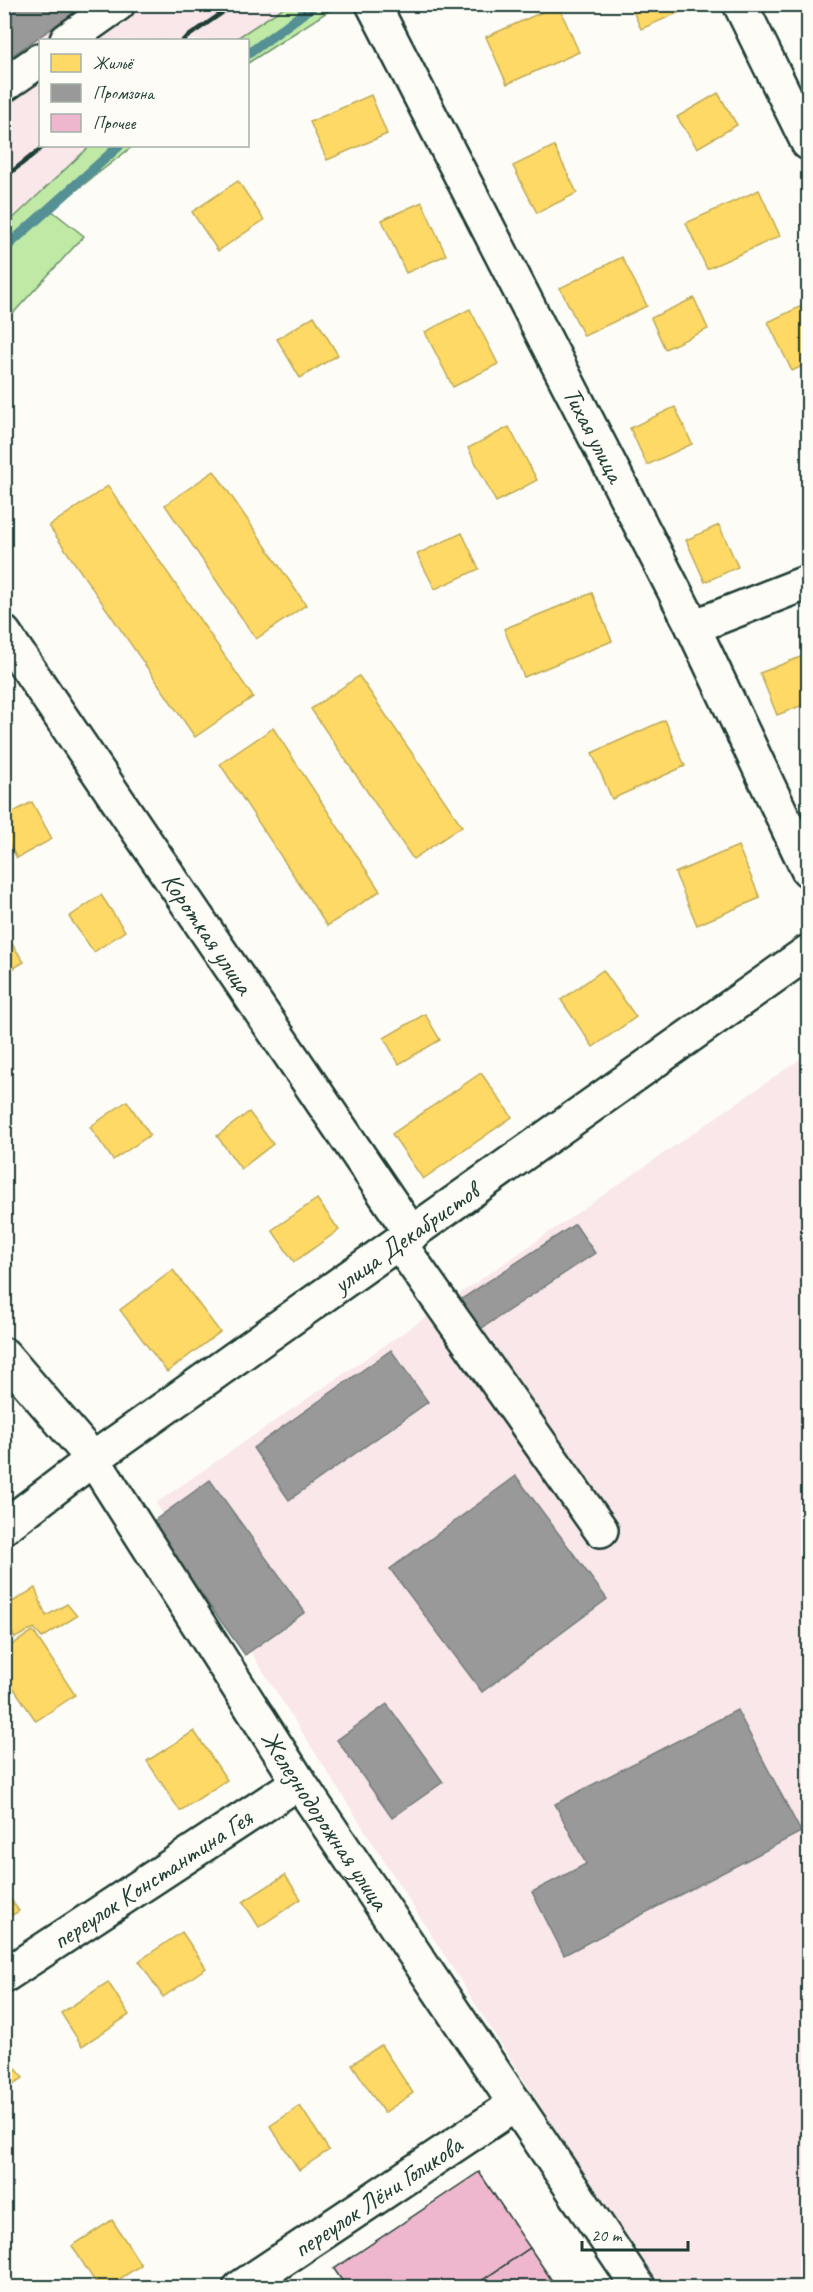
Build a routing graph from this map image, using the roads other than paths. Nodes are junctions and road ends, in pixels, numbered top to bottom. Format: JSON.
{"nodes":[{"id":1,"x":118,"y":4,"type":"edge"},
{"id":2,"x":373,"y":4,"type":"edge"},
{"id":3,"x":740,"y":4,"type":"edge"},
{"id":4,"x":68,"y":39,"type":"edge"},
{"id":5,"x":39,"y":61,"type":"edge"},
{"id":6,"x":4,"y":86,"type":"edge"},
{"id":7,"x":808,"y":143,"type":"edge"},
{"id":8,"x":808,"y":582,"type":"edge"},
{"id":9,"x":693,"y":627,"type":"junction"},
{"id":10,"x":4,"y":633,"type":"edge"},
{"id":11,"x":808,"y":870,"type":"edge"},
{"id":12,"x":808,"y":952,"type":"edge"},
{"id":13,"x":405,"y":1239,"type":"junction"},
{"id":14,"x":4,"y":1355,"type":"edge"},
{"id":15,"x":93,"y":1459,"type":"junction"},
{"id":16,"x":4,"y":1527,"type":"edge"},
{"id":17,"x":601,"y":1530,"type":"dead end"},
{"id":18,"x":299,"y":1782,"type":"junction"},
{"id":19,"x":4,"y":1976,"type":"edge"},
{"id":20,"x":516,"y":2104,"type":"junction"},
{"id":21,"x":240,"y":2288,"type":"edge"},
{"id":22,"x":639,"y":2288,"type":"edge"}],
"edges":[{"from":1,"to":4,"type":"street"},
{"from":2,"to":9,"type":"street","name":"Тихая улица"},
{"from":3,"to":7,"type":"street"},
{"from":5,"to":6,"type":"street"},
{"from":8,"to":9,"type":"street"},
{"from":9,"to":11,"type":"street","name":"Тихая улица"},
{"from":10,"to":13,"type":"street","name":"Короткая улица"},
{"from":12,"to":13,"type":"street","name":"улица Декабристов"},
{"from":13,"to":15,"type":"street","name":"улица Декабристов"},
{"from":13,"to":17,"type":"street","name":"Короткая улица"},
{"from":14,"to":15,"type":"street","name":"Железнодорожная улица"},
{"from":15,"to":16,"type":"street","name":"улица Декабристов"},
{"from":15,"to":18,"type":"street","name":"Железнодорожная улица"},
{"from":18,"to":19,"type":"street","name":"переулок Константина Гея"},
{"from":18,"to":20,"type":"street","name":"Железнодорожная улица"},
{"from":20,"to":21,"type":"street","name":"переулок Лёни Голикова"},
{"from":20,"to":22,"type":"street","name":"Железнодорожная улица"}]}
